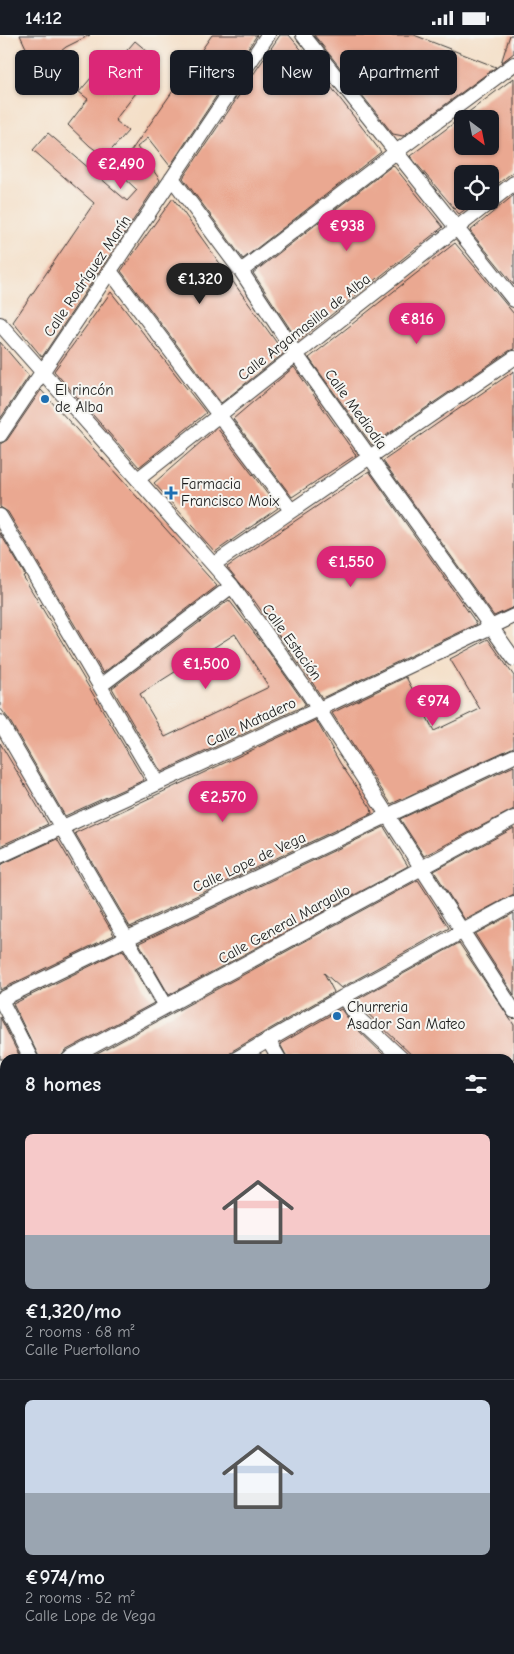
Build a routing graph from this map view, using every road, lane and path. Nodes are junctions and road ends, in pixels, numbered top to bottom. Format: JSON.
{"nodes":[{"id":1,"x":268,"y":35,"type":"edge"},
{"id":2,"x":303,"y":35,"type":"edge"},
{"id":3,"x":514,"y":64,"type":"edge"},
{"id":4,"x":396,"y":152,"type":"junction"},
{"id":5,"x":172,"y":177,"type":"junction"},
{"id":6,"x":514,"y":183,"type":"edge"},
{"id":7,"x":457,"y":227,"type":"junction"},
{"id":8,"x":110,"y":271,"type":"junction"},
{"id":9,"x":241,"y":271,"type":"junction"},
{"id":10,"x":514,"y":300,"type":"edge"},
{"id":11,"x":0,"y":324,"type":"edge"},
{"id":12,"x":296,"y":354,"type":"junction"},
{"id":13,"x":514,"y":358,"type":"edge"},
{"id":14,"x":43,"y":371,"type":"junction"},
{"id":15,"x":218,"y":416,"type":"junction"},
{"id":16,"x":0,"y":435,"type":"edge"},
{"id":17,"x":370,"y":456,"type":"junction"},
{"id":18,"x":138,"y":479,"type":"junction"},
{"id":19,"x":291,"y":510,"type":"junction"},
{"id":20,"x":0,"y":516,"type":"edge"},
{"id":21,"x":214,"y":564,"type":"junction"},
{"id":22,"x":232,"y":586,"type":"junction"},
{"id":23,"x":514,"y":617,"type":"edge"},
{"id":24,"x":490,"y":627,"type":"junction"},
{"id":25,"x":514,"y":659,"type":"edge"},
{"id":26,"x":100,"y":686,"type":"junction"},
{"id":27,"x":319,"y":709,"type":"junction"},
{"id":28,"x":0,"y":722,"type":"edge"},
{"id":29,"x":514,"y":756,"type":"edge"},
{"id":30,"x":157,"y":783,"type":"junction"},
{"id":31,"x":387,"y":815,"type":"junction"},
{"id":32,"x":514,"y":818,"type":"edge"},
{"id":33,"x":62,"y":827,"type":"junction"},
{"id":34,"x":0,"y":856,"type":"edge"},
{"id":35,"x":421,"y":867,"type":"junction"},
{"id":36,"x":514,"y":903,"type":"edge"},
{"id":37,"x":462,"y":931,"type":"junction"},
{"id":38,"x":126,"y":939,"type":"junction"},
{"id":39,"x":343,"y":997,"type":"junction"},
{"id":40,"x":0,"y":1000,"type":"edge"},
{"id":41,"x":166,"y":1006,"type":"junction"},
{"id":42,"x":513,"y":1007,"type":"edge"},
{"id":43,"x":268,"y":1040,"type":"junction"},
{"id":44,"x":28,"y":1054,"type":"edge"},
{"id":45,"x":78,"y":1054,"type":"edge"},
{"id":46,"x":244,"y":1054,"type":"edge"},
{"id":47,"x":276,"y":1054,"type":"edge"},
{"id":48,"x":397,"y":1054,"type":"edge"}],
"edges":[{"from":1,"to":5,"type":"street","name":"Calle Rodríguez Marín"},
{"from":2,"to":4,"type":"street"},
{"from":3,"to":4,"type":"street"},
{"from":4,"to":7,"type":"street"},
{"from":4,"to":9,"type":"street"},
{"from":5,"to":8,"type":"street","name":"Calle Rodríguez Marín"},
{"from":5,"to":9,"type":"street","name":"Calle Mediodía"},
{"from":6,"to":7,"type":"street","name":"Calle Argamasilla de Alba"},
{"from":7,"to":10,"type":"street"},
{"from":7,"to":12,"type":"street","name":"Calle Argamasilla de Alba"},
{"from":8,"to":14,"type":"street","name":"Calle Rodríguez Marín"},
{"from":8,"to":15,"type":"street"},
{"from":9,"to":12,"type":"street","name":"Calle Mediodía"},
{"from":11,"to":14,"type":"street","name":"Calle Estación"},
{"from":12,"to":15,"type":"street","name":"Calle Argamasilla de Alba"},
{"from":12,"to":17,"type":"street","name":"Calle Mediodía"},
{"from":13,"to":17,"type":"street"},
{"from":14,"to":16,"type":"street","name":"Calle Rodríguez Marín"},
{"from":14,"to":18,"type":"street","name":"Calle Estación"},
{"from":15,"to":18,"type":"street","name":"Calle Argamasilla de Alba"},
{"from":15,"to":19,"type":"street"},
{"from":17,"to":19,"type":"street"},
{"from":17,"to":24,"type":"street","name":"Calle Mediodía"},
{"from":18,"to":21,"type":"street","name":"Calle Estación"},
{"from":19,"to":21,"type":"street"},
{"from":20,"to":26,"type":"street"},
{"from":21,"to":22,"type":"street","name":"Calle Estación"},
{"from":22,"to":26,"type":"street"},
{"from":22,"to":27,"type":"street","name":"Calle Estación"},
{"from":23,"to":24,"type":"street","name":"Calle Matadero"},
{"from":24,"to":25,"type":"street","name":"Calle Mediodía"},
{"from":24,"to":27,"type":"street","name":"Calle Matadero"},
{"from":26,"to":30,"type":"street"},
{"from":27,"to":30,"type":"street","name":"Calle Matadero"},
{"from":27,"to":31,"type":"street","name":"Calle Estación"},
{"from":28,"to":33,"type":"street"},
{"from":29,"to":31,"type":"street","name":"Calle Lope de Vega"},
{"from":30,"to":33,"type":"street","name":"Calle Matadero"},
{"from":31,"to":35,"type":"street","name":"Calle Estación"},
{"from":31,"to":38,"type":"street","name":"Calle Lope de Vega"},
{"from":32,"to":35,"type":"street","name":"Calle General Margallo"},
{"from":33,"to":34,"type":"street","name":"Calle Matadero"},
{"from":33,"to":38,"type":"street"},
{"from":35,"to":37,"type":"street","name":"Calle Estación"},
{"from":35,"to":41,"type":"street","name":"Calle General Margallo"},
{"from":36,"to":37,"type":"street"},
{"from":37,"to":39,"type":"street"},
{"from":37,"to":42,"type":"street","name":"Calle Estación"},
{"from":38,"to":40,"type":"street","name":"Calle Lope de Vega"},
{"from":38,"to":41,"type":"street"},
{"from":39,"to":43,"type":"street"},
{"from":39,"to":48,"type":"street"},
{"from":40,"to":44,"type":"street"},
{"from":41,"to":45,"type":"street","name":"Calle General Margallo"},
{"from":43,"to":46,"type":"street"},
{"from":43,"to":47,"type":"street"}]}
